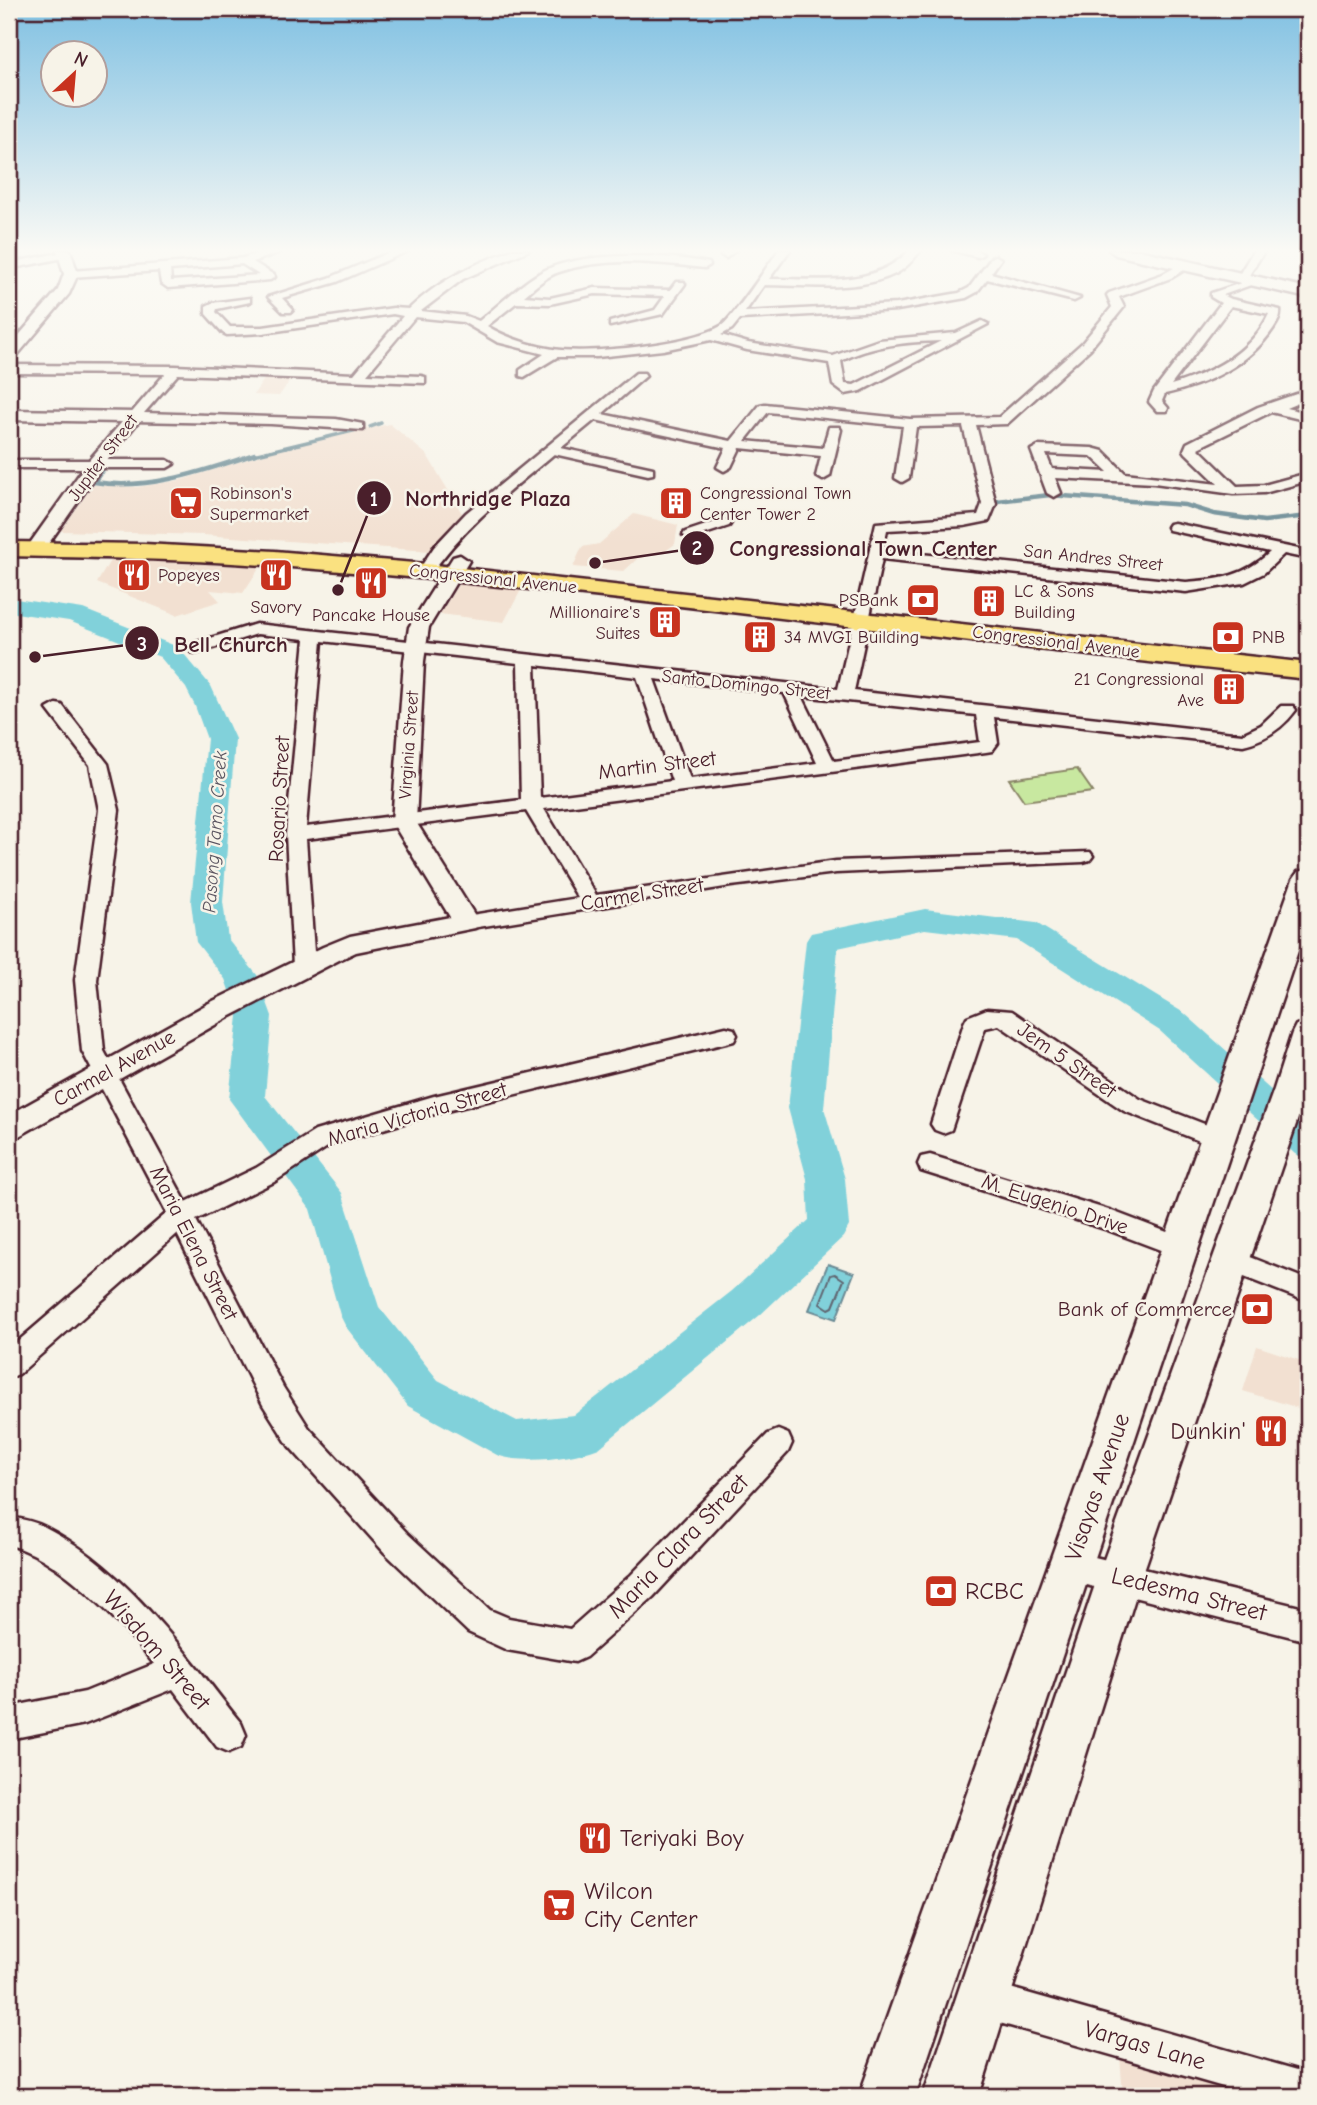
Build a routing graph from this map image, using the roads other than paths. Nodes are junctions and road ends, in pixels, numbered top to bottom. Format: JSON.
{"nodes":[{"id":1,"x":383,"y":348,"type":"edge"},
{"id":2,"x":530,"y":348,"type":"edge"},
{"id":3,"x":642,"y":348,"type":"edge"},
{"id":4,"x":757,"y":348,"type":"edge"},
{"id":5,"x":859,"y":348,"type":"edge"},
{"id":6,"x":935,"y":348,"type":"edge"},
{"id":7,"x":1081,"y":348,"type":"edge"},
{"id":8,"x":1193,"y":348,"type":"edge"},
{"id":9,"x":1252,"y":348,"type":"edge"},
{"id":10,"x":554,"y":353,"type":"junction"},
{"id":11,"x":835,"y":360,"type":"junction"},
{"id":12,"x":9,"y":369,"type":"edge"},
{"id":13,"x":175,"y":370,"type":"junction"},
{"id":14,"x":524,"y":373,"type":"dead end"},
{"id":15,"x":640,"y":376,"type":"dead end"},
{"id":16,"x":358,"y":377,"type":"junction"},
{"id":17,"x":421,"y":380,"type":"dead end"},
{"id":18,"x":1160,"y":391,"type":"junction"},
{"id":19,"x":1308,"y":394,"type":"edge"},
{"id":20,"x":1162,"y":408,"type":"dead end"},
{"id":21,"x":1269,"y":408,"type":"junction"},
{"id":22,"x":9,"y":415,"type":"edge"},
{"id":23,"x":593,"y":416,"type":"junction"},
{"id":24,"x":1308,"y":417,"type":"edge"},
{"id":25,"x":134,"y":418,"type":"junction"},
{"id":26,"x":968,"y":421,"type":"junction"},
{"id":27,"x":911,"y":424,"type":"junction"},
{"id":28,"x":358,"y":427,"type":"dead end"},
{"id":29,"x":834,"y":430,"type":"dead end"},
{"id":30,"x":735,"y":445,"type":"junction"},
{"id":31,"x":553,"y":450,"type":"junction"},
{"id":32,"x":828,"y":453,"type":"junction"},
{"id":33,"x":96,"y":463,"type":"junction"},
{"id":34,"x":9,"y":464,"type":"edge"},
{"id":35,"x":167,"y":464,"type":"dead end"},
{"id":36,"x":724,"y":467,"type":"dead end"},
{"id":37,"x":648,"y":471,"type":"dead end"},
{"id":38,"x":1047,"y":473,"type":"junction"},
{"id":39,"x":823,"y":476,"type":"dead end"},
{"id":40,"x":1120,"y":476,"type":"junction"},
{"id":41,"x":1308,"y":477,"type":"edge"},
{"id":42,"x":902,"y":478,"type":"dead end"},
{"id":43,"x":1233,"y":490,"type":"junction"},
{"id":44,"x":1054,"y":493,"type":"dead end"},
{"id":45,"x":724,"y":523,"type":"dead end"},
{"id":46,"x":1174,"y":527,"type":"dead end"},
{"id":47,"x":690,"y":535,"type":"dead end"},
{"id":48,"x":9,"y":536,"type":"edge"},
{"id":49,"x":40,"y":542,"type":"junction"},
{"id":50,"x":9,"y":549,"type":"edge"},
{"id":51,"x":1281,"y":549,"type":"junction"},
{"id":52,"x":882,"y":554,"type":"junction"},
{"id":53,"x":1308,"y":555,"type":"edge"},
{"id":54,"x":443,"y":566,"type":"junction"},
{"id":55,"x":864,"y":613,"type":"junction"},
{"id":56,"x":314,"y":635,"type":"junction"},
{"id":57,"x":197,"y":648,"type":"dead end"},
{"id":58,"x":416,"y":648,"type":"junction"},
{"id":59,"x":1308,"y":657,"type":"edge"},
{"id":60,"x":526,"y":661,"type":"junction"},
{"id":61,"x":1308,"y":671,"type":"edge"},
{"id":62,"x":644,"y":674,"type":"junction"},
{"id":63,"x":790,"y":689,"type":"junction"},
{"id":64,"x":845,"y":695,"type":"junction"},
{"id":65,"x":56,"y":709,"type":"dead end"},
{"id":66,"x":984,"y":710,"type":"junction"},
{"id":67,"x":1287,"y":710,"type":"dead end"},
{"id":68,"x":828,"y":767,"type":"junction"},
{"id":69,"x":683,"y":785,"type":"junction"},
{"id":70,"x":531,"y":803,"type":"junction"},
{"id":71,"x":404,"y":821,"type":"junction"},
{"id":72,"x":296,"y":834,"type":"junction"},
{"id":73,"x":1083,"y":856,"type":"dead end"},
{"id":74,"x":1308,"y":878,"type":"edge"},
{"id":75,"x":590,"y":901,"type":"junction"},
{"id":76,"x":466,"y":922,"type":"junction"},
{"id":77,"x":304,"y":965,"type":"junction"},
{"id":78,"x":219,"y":1010,"type":"joint"},
{"id":79,"x":1308,"y":1033,"type":"edge"},
{"id":80,"x":726,"y":1035,"type":"dead end"},
{"id":81,"x":105,"y":1072,"type":"junction"},
{"id":82,"x":1222,"y":1122,"type":"junction"},
{"id":83,"x":943,"y":1124,"type":"dead end"},
{"id":84,"x":9,"y":1128,"type":"edge"},
{"id":85,"x":930,"y":1164,"type":"dead end"},
{"id":86,"x":181,"y":1216,"type":"junction"},
{"id":87,"x":1175,"y":1258,"type":"junction"},
{"id":88,"x":1225,"y":1274,"type":"junction"},
{"id":89,"x":1308,"y":1291,"type":"edge"},
{"id":90,"x":9,"y":1366,"type":"edge"},
{"id":91,"x":778,"y":1443,"type":"dead end"},
{"id":92,"x":9,"y":1531,"type":"edge"},
{"id":93,"x":1070,"y":1566,"type":"junction"},
{"id":94,"x":1120,"y":1576,"type":"junction"},
{"id":95,"x":1308,"y":1625,"type":"edge"},
{"id":96,"x":575,"y":1646,"type":"joint"},
{"id":97,"x":178,"y":1670,"type":"junction"},
{"id":98,"x":9,"y":1723,"type":"edge"},
{"id":99,"x":229,"y":1735,"type":"dead end"},
{"id":100,"x":982,"y":1999,"type":"junction"},
{"id":101,"x":1308,"y":2092,"type":"edge"},
{"id":102,"x":887,"y":2096,"type":"edge"},
{"id":103,"x":951,"y":2096,"type":"edge"}],
"edges":[{"from":1,"to":16,"type":"street"},
{"from":2,"to":10,"type":"street"},
{"from":3,"to":10,"type":"street"},
{"from":4,"to":11,"type":"street"},
{"from":5,"to":11,"type":"street"},
{"from":6,"to":11,"type":"street"},
{"from":7,"to":26,"type":"street"},
{"from":8,"to":18,"type":"street"},
{"from":9,"to":18,"type":"street"},
{"from":10,"to":14,"type":"street"},
{"from":12,"to":13,"type":"street"},
{"from":13,"to":16,"type":"street"},
{"from":13,"to":25,"type":"street","name":"Jupiter Street"},
{"from":15,"to":23,"type":"street"},
{"from":16,"to":17,"type":"street"},
{"from":18,"to":20,"type":"street"},
{"from":19,"to":21,"type":"street"},
{"from":21,"to":24,"type":"street"},
{"from":21,"to":43,"type":"street"},
{"from":22,"to":25,"type":"street"},
{"from":23,"to":30,"type":"street"},
{"from":23,"to":31,"type":"street"},
{"from":25,"to":28,"type":"street"},
{"from":25,"to":33,"type":"street","name":"Jupiter Street"},
{"from":26,"to":27,"type":"street"},
{"from":26,"to":52,"type":"street"},
{"from":27,"to":30,"type":"street"},
{"from":27,"to":42,"type":"street"},
{"from":29,"to":32,"type":"street"},
{"from":30,"to":32,"type":"street"},
{"from":30,"to":36,"type":"street"},
{"from":31,"to":37,"type":"street"},
{"from":31,"to":54,"type":"street"},
{"from":32,"to":39,"type":"street"},
{"from":33,"to":34,"type":"street"},
{"from":33,"to":35,"type":"street"},
{"from":33,"to":49,"type":"street","name":"Jupiter Street"},
{"from":38,"to":40,"type":"street"},
{"from":38,"to":40,"type":"street"},
{"from":38,"to":44,"type":"street"},
{"from":40,"to":43,"type":"street"},
{"from":41,"to":43,"type":"street"},
{"from":45,"to":47,"type":"street"},
{"from":46,"to":51,"type":"street"},
{"from":48,"to":49,"type":"main road","name":"Congressional Avenue"},
{"from":49,"to":50,"type":"main road","name":"Congressional Avenue"},
{"from":49,"to":54,"type":"main road","name":"Congressional Avenue"},
{"from":51,"to":52,"type":"street","name":"San Andres Street"},
{"from":51,"to":53,"type":"street"},
{"from":52,"to":55,"type":"street"},
{"from":54,"to":55,"type":"main road","name":"Congressional Avenue"},
{"from":54,"to":58,"type":"street","name":"Virginia Street"},
{"from":55,"to":59,"type":"main road","name":"Congressional Avenue"},
{"from":55,"to":61,"type":"main road","name":"Congressional Avenue"},
{"from":55,"to":64,"type":"street"},
{"from":56,"to":57,"type":"street","name":"Santo Domingo Street"},
{"from":56,"to":58,"type":"street","name":"Santo Domingo Street"},
{"from":56,"to":72,"type":"street","name":"Rosario Street"},
{"from":58,"to":60,"type":"street","name":"Santo Domingo Street"},
{"from":58,"to":71,"type":"street","name":"Virginia Street"},
{"from":60,"to":62,"type":"street","name":"Santo Domingo Street"},
{"from":60,"to":70,"type":"street"},
{"from":62,"to":63,"type":"street","name":"Santo Domingo Street"},
{"from":62,"to":69,"type":"street"},
{"from":63,"to":64,"type":"street","name":"Santo Domingo Street"},
{"from":63,"to":68,"type":"street"},
{"from":64,"to":66,"type":"street","name":"Santo Domingo Street"},
{"from":65,"to":81,"type":"street","name":"Maria Elena Street"},
{"from":66,"to":67,"type":"street","name":"Santo Domingo Street"},
{"from":66,"to":68,"type":"street","name":"Martin Street"},
{"from":68,"to":69,"type":"street","name":"Martin Street"},
{"from":69,"to":70,"type":"street","name":"Martin Street"},
{"from":70,"to":71,"type":"street","name":"Martin Street"},
{"from":70,"to":75,"type":"street"},
{"from":71,"to":72,"type":"street","name":"Martin Street"},
{"from":71,"to":76,"type":"street","name":"Virginia Street"},
{"from":72,"to":77,"type":"street","name":"Rosario Street"},
{"from":73,"to":75,"type":"street","name":"Carmel Street"},
{"from":74,"to":82,"type":"main road","name":"Visayas Avenue"},
{"from":75,"to":76,"type":"street","name":"Carmel Street"},
{"from":76,"to":77,"type":"street","name":"Carmel Street"},
{"from":77,"to":78,"type":"street","name":"Carmel Street"},
{"from":78,"to":81,"type":"street","name":"Carmel Avenue"},
{"from":79,"to":88,"type":"main road"},
{"from":80,"to":86,"type":"street","name":"Maria Victoria Street"},
{"from":81,"to":84,"type":"street","name":"Carmel Avenue"},
{"from":81,"to":86,"type":"street","name":"Maria Elena Street"},
{"from":82,"to":83,"type":"street","name":"Jem 5 Street"},
{"from":82,"to":87,"type":"main road","name":"Visayas Avenue"},
{"from":85,"to":87,"type":"street","name":"M. Eugenio Drive"},
{"from":86,"to":90,"type":"street","name":"Maria Victoria Street"},
{"from":86,"to":96,"type":"street","name":"Maria Elena Street"},
{"from":87,"to":88,"type":"main road"},
{"from":87,"to":93,"type":"main road","name":"Visayas Avenue"},
{"from":88,"to":89,"type":"street"},
{"from":88,"to":94,"type":"main road"},
{"from":91,"to":96,"type":"street","name":"Maria Clara Street"},
{"from":92,"to":97,"type":"street","name":"Wisdom Street"},
{"from":93,"to":94,"type":"street","name":"Ledesma Street"},
{"from":93,"to":102,"type":"main road","name":"Visayas Avenue"},
{"from":94,"to":95,"type":"street","name":"Ledesma Street"},
{"from":94,"to":100,"type":"main road"},
{"from":97,"to":98,"type":"street"},
{"from":97,"to":99,"type":"street","name":"Wisdom Street"},
{"from":100,"to":101,"type":"street","name":"Vargas Lane"},
{"from":100,"to":103,"type":"main road"}]}
